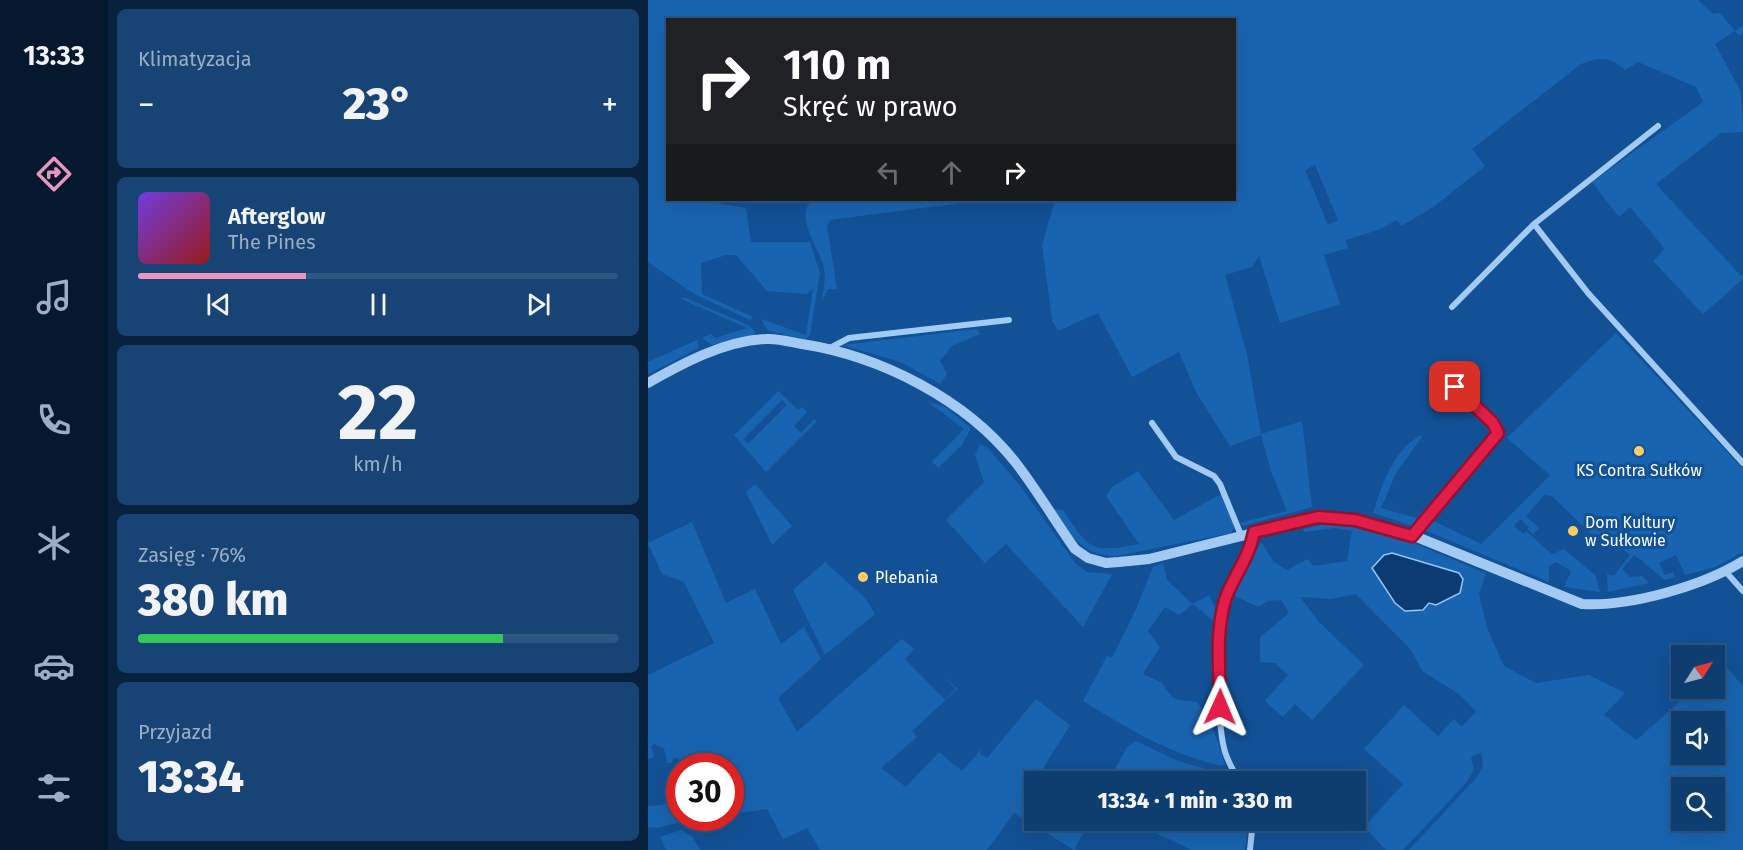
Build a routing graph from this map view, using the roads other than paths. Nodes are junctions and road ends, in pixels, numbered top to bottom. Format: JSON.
{"nodes":[{"id":1,"x":1658,"y":126,"type":"dead end"},
{"id":2,"x":1534,"y":224,"type":"junction"},
{"id":3,"x":1452,"y":307,"type":"dead end"},
{"id":4,"x":1009,"y":320,"type":"dead end"},
{"id":5,"x":828,"y":349,"type":"junction"},
{"id":6,"x":648,"y":383,"type":"edge"},
{"id":7,"x":1455,"y":387,"type":"dead end"},
{"id":8,"x":1152,"y":423,"type":"dead end"},
{"id":9,"x":1743,"y":464,"type":"edge"},
{"id":10,"x":1254,"y":532,"type":"junction"},
{"id":11,"x":1241,"y":536,"type":"junction"},
{"id":12,"x":1412,"y":536,"type":"junction"},
{"id":13,"x":1743,"y":561,"type":"edge"},
{"id":14,"x":1726,"y":572,"type":"junction"},
{"id":15,"x":1743,"y":591,"type":"edge"},
{"id":16,"x":1234,"y":771,"type":"edge"},
{"id":17,"x":1252,"y":831,"type":"edge"},
{"id":18,"x":1250,"y":850,"type":"edge"}],
"edges":[{"from":1,"to":2,"type":"street"},
{"from":2,"to":3,"type":"street"},
{"from":2,"to":9,"type":"street"},
{"from":4,"to":5,"type":"street"},
{"from":5,"to":6,"type":"street"},
{"from":5,"to":11,"type":"street"},
{"from":7,"to":12,"type":"street"},
{"from":8,"to":11,"type":"street"},
{"from":10,"to":11,"type":"street"},
{"from":10,"to":12,"type":"street"},
{"from":10,"to":16,"type":"street"},
{"from":12,"to":14,"type":"street"},
{"from":13,"to":14,"type":"street"},
{"from":14,"to":15,"type":"street"},
{"from":17,"to":18,"type":"street"}]}
